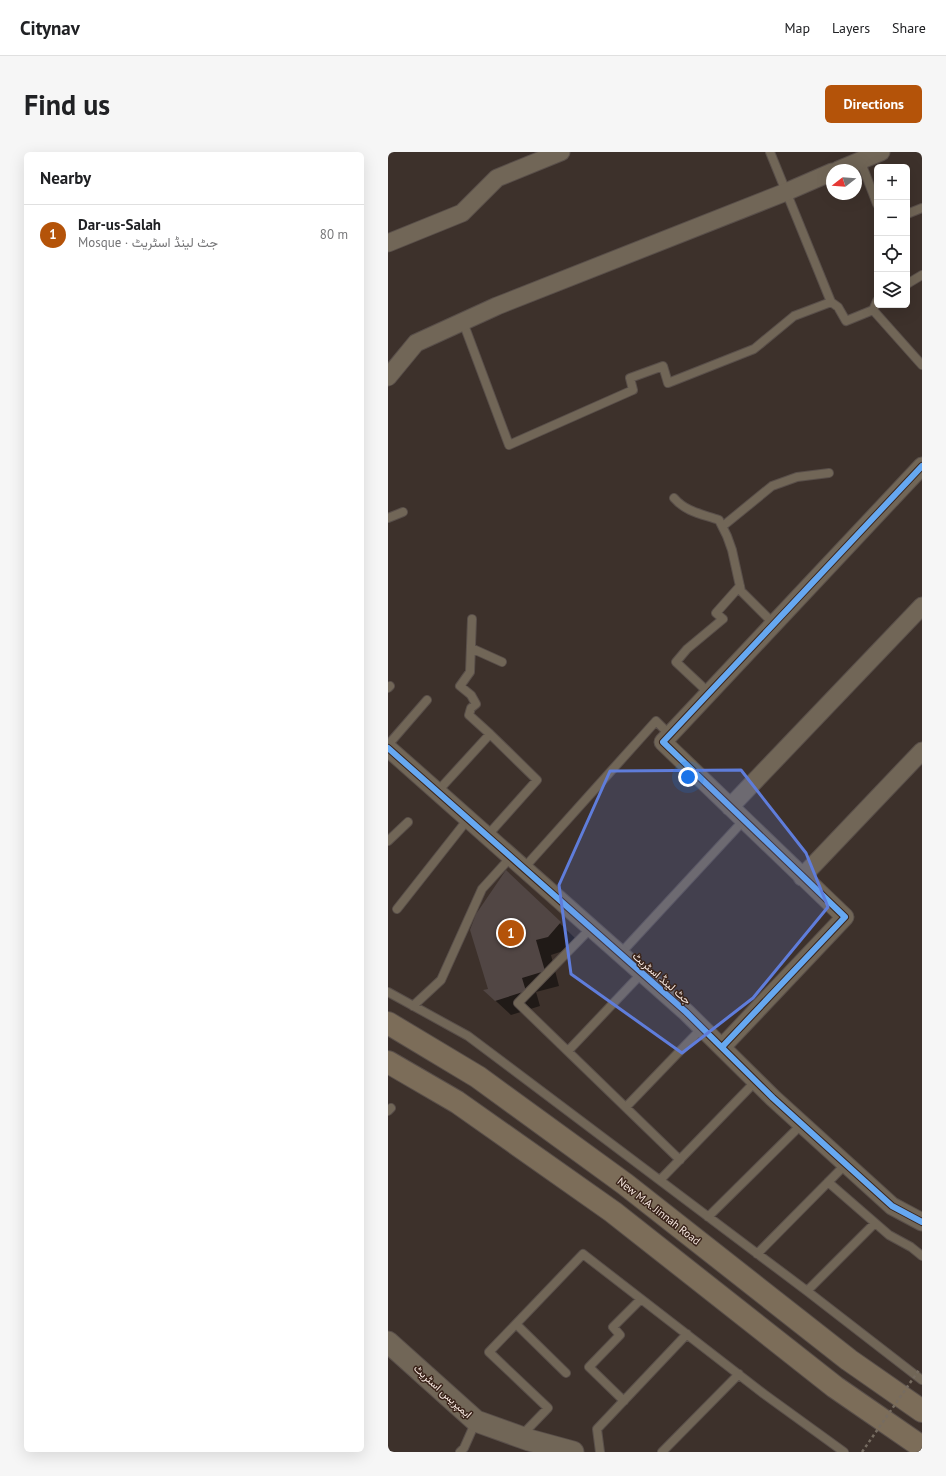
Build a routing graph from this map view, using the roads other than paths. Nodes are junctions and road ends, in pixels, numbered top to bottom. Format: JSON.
{"nodes":[{"id":1,"x":561,"y":152,"type":"edge"},
{"id":2,"x":770,"y":152,"type":"edge"},
{"id":3,"x":881,"y":152,"type":"edge"},
{"id":4,"x":860,"y":160,"type":"junction"},
{"id":5,"x":851,"y":164,"type":"edge"},
{"id":6,"x":826,"y":175,"type":"edge"},
{"id":7,"x":786,"y":192,"type":"junction"},
{"id":8,"x":875,"y":200,"type":"edge"},
{"id":9,"x":922,"y":208,"type":"edge"},
{"id":10,"x":910,"y":213,"type":"edge"},
{"id":11,"x":388,"y":243,"type":"edge"},
{"id":12,"x":922,"y":275,"type":"edge"},
{"id":13,"x":910,"y":281,"type":"edge"},
{"id":14,"x":831,"y":302,"type":"junction"},
{"id":15,"x":873,"y":310,"type":"joint"},
{"id":16,"x":463,"y":322,"type":"junction"},
{"id":17,"x":922,"y":365,"type":"edge"},
{"id":18,"x":388,"y":377,"type":"edge"},
{"id":19,"x":922,"y":466,"type":"edge"},
{"id":20,"x":829,"y":474,"type":"dead end"},
{"id":21,"x":674,"y":498,"type":"dead end"},
{"id":22,"x":403,"y":512,"type":"dead end"},
{"id":23,"x":388,"y":518,"type":"edge"},
{"id":24,"x":723,"y":526,"type":"junction"},
{"id":25,"x":740,"y":586,"type":"junction"},
{"id":26,"x":922,"y":606,"type":"edge"},
{"id":27,"x":472,"y":619,"type":"dead end"},
{"id":28,"x":774,"y":624,"type":"junction"},
{"id":29,"x":470,"y":648,"type":"junction"},
{"id":30,"x":502,"y":662,"type":"dead end"},
{"id":31,"x":709,"y":693,"type":"junction"},
{"id":32,"x":427,"y":700,"type":"dead end"},
{"id":33,"x":490,"y":734,"type":"junction"},
{"id":34,"x":670,"y":735,"type":"junction"},
{"id":35,"x":388,"y":747,"type":"edge"},
{"id":36,"x":922,"y":751,"type":"edge"},
{"id":37,"x":437,"y":792,"type":"junction"},
{"id":38,"x":730,"y":807,"type":"junction"},
{"id":39,"x":468,"y":819,"type":"junction"},
{"id":40,"x":744,"y":820,"type":"junction"},
{"id":41,"x":408,"y":822,"type":"dead end"},
{"id":42,"x":487,"y":836,"type":"junction"},
{"id":43,"x":388,"y":842,"type":"edge"},
{"id":44,"x":511,"y":857,"type":"junction"},
{"id":45,"x":524,"y":868,"type":"junction"},
{"id":46,"x":802,"y":877,"type":"junction"},
{"id":47,"x":396,"y":909,"type":"dead end"},
{"id":48,"x":591,"y":928,"type":"junction"},
{"id":49,"x":620,"y":954,"type":"junction"},
{"id":50,"x":642,"y":973,"type":"junction"},
{"id":51,"x":388,"y":992,"type":"edge"},
{"id":52,"x":413,"y":1006,"type":"junction"},
{"id":53,"x":388,"y":1023,"type":"edge"},
{"id":54,"x":702,"y":1028,"type":"junction"},
{"id":55,"x":722,"y":1047,"type":"junction"},
{"id":56,"x":568,"y":1052,"type":"junction"},
{"id":57,"x":388,"y":1062,"type":"edge"},
{"id":58,"x":756,"y":1081,"type":"junction"},
{"id":59,"x":626,"y":1107,"type":"junction"},
{"id":60,"x":802,"y":1124,"type":"junction"},
{"id":61,"x":680,"y":1160,"type":"junction"},
{"id":62,"x":846,"y":1164,"type":"junction"},
{"id":63,"x":660,"y":1180,"type":"junction"},
{"id":64,"x":828,"y":1182,"type":"junction"},
{"id":65,"x":708,"y":1217,"type":"junction"},
{"id":66,"x":922,"y":1222,"type":"edge"},
{"id":67,"x":875,"y":1223,"type":"junction"},
{"id":68,"x":757,"y":1254,"type":"junction"},
{"id":69,"x":922,"y":1256,"type":"edge"},
{"id":70,"x":807,"y":1291,"type":"junction"},
{"id":71,"x":642,"y":1299,"type":"junction"},
{"id":72,"x":516,"y":1324,"type":"junction"},
{"id":73,"x":687,"y":1334,"type":"junction"},
{"id":74,"x":389,"y":1344,"type":"edge"},
{"id":75,"x":566,"y":1373,"type":"dead end"},
{"id":76,"x":739,"y":1374,"type":"junction"},
{"id":77,"x":922,"y":1380,"type":"edge"},
{"id":78,"x":624,"y":1401,"type":"junction"},
{"id":79,"x":922,"y":1411,"type":"edge"},
{"id":80,"x":476,"y":1421,"type":"junction"},
{"id":81,"x":520,"y":1437,"type":"junction"},
{"id":82,"x":922,"y":1447,"type":"edge"},
{"id":83,"x":460,"y":1452,"type":"edge"},
{"id":84,"x":573,"y":1452,"type":"edge"},
{"id":85,"x":600,"y":1452,"type":"edge"},
{"id":86,"x":662,"y":1452,"type":"edge"},
{"id":87,"x":844,"y":1452,"type":"edge"}],
"edges":[{"from":1,"to":11,"type":"street"},
{"from":2,"to":7,"type":"lane"},
{"from":3,"to":4,"type":"street"},
{"from":4,"to":5,"type":"street"},
{"from":4,"to":8,"type":"lane"},
{"from":6,"to":7,"type":"street"},
{"from":7,"to":14,"type":"lane"},
{"from":7,"to":16,"type":"street"},
{"from":9,"to":10,"type":"lane"},
{"from":12,"to":13,"type":"lane"},
{"from":14,"to":15,"type":"lane"},
{"from":14,"to":16,"type":"lane"},
{"from":15,"to":17,"type":"lane"},
{"from":16,"to":18,"type":"street"},
{"from":19,"to":28,"type":"street"},
{"from":20,"to":24,"type":"lane"},
{"from":21,"to":24,"type":"lane"},
{"from":22,"to":23,"type":"lane"},
{"from":24,"to":25,"type":"lane"},
{"from":25,"to":28,"type":"lane"},
{"from":25,"to":31,"type":"lane"},
{"from":26,"to":38,"type":"street"},
{"from":27,"to":29,"type":"lane"},
{"from":28,"to":31,"type":"street"},
{"from":29,"to":30,"type":"lane"},
{"from":29,"to":33,"type":"lane"},
{"from":31,"to":34,"type":"street"},
{"from":32,"to":35,"type":"lane"},
{"from":33,"to":37,"type":"lane"},
{"from":33,"to":42,"type":"lane"},
{"from":34,"to":38,"type":"street"},
{"from":34,"to":45,"type":"lane"},
{"from":35,"to":37,"type":"street","name":"جٹ لینڈ اسٹریٹ"},
{"from":36,"to":46,"type":"street"},
{"from":37,"to":39,"type":"street","name":"جٹ لینڈ اسٹریٹ"},
{"from":38,"to":40,"type":"street"},
{"from":39,"to":42,"type":"street","name":"جٹ لینڈ اسٹریٹ"},
{"from":39,"to":47,"type":"lane"},
{"from":40,"to":46,"type":"street"},
{"from":40,"to":49,"type":"lane"},
{"from":41,"to":43,"type":"lane"},
{"from":42,"to":44,"type":"street","name":"جٹ لینڈ اسٹریٹ"},
{"from":44,"to":45,"type":"street","name":"جٹ لینڈ اسٹریٹ"},
{"from":44,"to":52,"type":"lane"},
{"from":45,"to":48,"type":"street","name":"جٹ لینڈ اسٹریٹ"},
{"from":46,"to":55,"type":"street"},
{"from":48,"to":49,"type":"street","name":"جٹ لینڈ اسٹریٹ"},
{"from":48,"to":56,"type":"lane"},
{"from":49,"to":50,"type":"street","name":"جٹ لینڈ اسٹریٹ"},
{"from":50,"to":54,"type":"street","name":"جٹ لینڈ اسٹریٹ"},
{"from":50,"to":56,"type":"lane"},
{"from":51,"to":52,"type":"lane"},
{"from":52,"to":63,"type":"lane"},
{"from":53,"to":79,"type":"main road","name":"New M.A. Jinnah Road"},
{"from":54,"to":55,"type":"street","name":"جٹ لینڈ اسٹریٹ"},
{"from":54,"to":59,"type":"lane"},
{"from":55,"to":58,"type":"street","name":"جٹ لینڈ اسٹریٹ"},
{"from":56,"to":59,"type":"lane"},
{"from":57,"to":82,"type":"main road"},
{"from":58,"to":60,"type":"street","name":"جٹ لینڈ اسٹریٹ"},
{"from":58,"to":61,"type":"lane"},
{"from":59,"to":61,"type":"lane"},
{"from":60,"to":62,"type":"street","name":"جٹ لینڈ اسٹریٹ"},
{"from":60,"to":65,"type":"lane"},
{"from":61,"to":63,"type":"lane"},
{"from":62,"to":64,"type":"lane"},
{"from":62,"to":66,"type":"street","name":"جٹ لینڈ اسٹریٹ"},
{"from":63,"to":65,"type":"lane"},
{"from":64,"to":67,"type":"lane"},
{"from":64,"to":68,"type":"lane"},
{"from":65,"to":68,"type":"lane"},
{"from":67,"to":69,"type":"lane"},
{"from":67,"to":70,"type":"lane"},
{"from":68,"to":70,"type":"lane"},
{"from":70,"to":77,"type":"lane"},
{"from":71,"to":72,"type":"lane"},
{"from":71,"to":73,"type":"lane"},
{"from":71,"to":78,"type":"lane"},
{"from":72,"to":75,"type":"lane"},
{"from":72,"to":81,"type":"lane"},
{"from":73,"to":76,"type":"lane"},
{"from":73,"to":78,"type":"lane"},
{"from":74,"to":80,"type":"street","name":"ایمپریس اسٹریٹ"},
{"from":76,"to":86,"type":"lane"},
{"from":76,"to":87,"type":"lane"},
{"from":78,"to":85,"type":"lane"},
{"from":80,"to":81,"type":"street","name":"ایمپریس اسٹریٹ"},
{"from":80,"to":83,"type":"lane"},
{"from":81,"to":84,"type":"street","name":"ایمپریس اسٹریٹ"}]}
